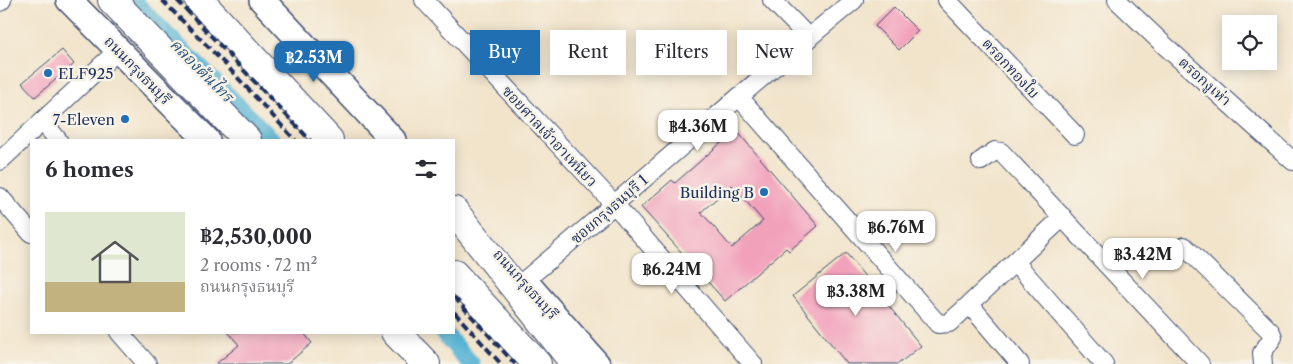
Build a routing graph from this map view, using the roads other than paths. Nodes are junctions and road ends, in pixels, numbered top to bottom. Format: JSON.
{"nodes":[{"id":1,"x":69,"y":0,"type":"edge"},
{"id":2,"x":112,"y":0,"type":"edge"},
{"id":3,"x":199,"y":0,"type":"edge"},
{"id":4,"x":262,"y":0,"type":"edge"},
{"id":5,"x":424,"y":0,"type":"edge"},
{"id":6,"x":772,"y":0,"type":"edge"},
{"id":7,"x":854,"y":0,"type":"edge"},
{"id":8,"x":947,"y":0,"type":"edge"},
{"id":9,"x":1117,"y":0,"type":"edge"},
{"id":10,"x":801,"y":30,"type":"edge"},
{"id":11,"x":812,"y":35,"type":"edge"},
{"id":12,"x":118,"y":50,"type":"junction"},
{"id":13,"x":764,"y":75,"type":"edge"},
{"id":14,"x":738,"y":96,"type":"junction"},
{"id":15,"x":42,"y":121,"type":"junction"},
{"id":16,"x":1075,"y":136,"type":"dead end"},
{"id":17,"x":57,"y":139,"type":"edge"},
{"id":18,"x":206,"y":139,"type":"edge"},
{"id":19,"x":246,"y":139,"type":"edge"},
{"id":20,"x":328,"y":139,"type":"edge"},
{"id":21,"x":392,"y":139,"type":"edge"},
{"id":22,"x":0,"y":161,"type":"edge"},
{"id":23,"x":981,"y":161,"type":"dead end"},
{"id":24,"x":1293,"y":161,"type":"edge"},
{"id":25,"x":0,"y":197,"type":"edge"},
{"id":26,"x":615,"y":205,"type":"junction"},
{"id":27,"x":455,"y":207,"type":"edge"},
{"id":28,"x":455,"y":212,"type":"edge"},
{"id":29,"x":1063,"y":217,"type":"junction"},
{"id":30,"x":30,"y":232,"type":"edge"},
{"id":31,"x":1184,"y":246,"type":"dead end"},
{"id":32,"x":1016,"y":262,"type":"junction"},
{"id":33,"x":455,"y":275,"type":"edge"},
{"id":34,"x":524,"y":281,"type":"junction"},
{"id":35,"x":970,"y":305,"type":"junction"},
{"id":36,"x":121,"y":334,"type":"edge"},
{"id":37,"x":383,"y":334,"type":"edge"},
{"id":38,"x":398,"y":334,"type":"edge"},
{"id":39,"x":420,"y":334,"type":"edge"},
{"id":40,"x":147,"y":364,"type":"edge"},
{"id":41,"x":409,"y":364,"type":"edge"},
{"id":42,"x":426,"y":364,"type":"edge"},
{"id":43,"x":446,"y":364,"type":"edge"},
{"id":44,"x":537,"y":364,"type":"edge"},
{"id":45,"x":575,"y":364,"type":"edge"},
{"id":46,"x":598,"y":364,"type":"edge"},
{"id":47,"x":753,"y":364,"type":"edge"},
{"id":48,"x":1020,"y":364,"type":"edge"},
{"id":49,"x":1104,"y":364,"type":"edge"},
{"id":50,"x":1200,"y":364,"type":"edge"},
{"id":51,"x":1264,"y":364,"type":"edge"}],
"edges":[{"from":1,"to":12,"type":"main road","name":"ถนนกรุงธนบุรี"},
{"from":2,"to":19,"type":"main road","name":"ถนนกรุงธนบุรี"},
{"from":3,"to":20,"type":"main road"},
{"from":4,"to":21,"type":"main road"},
{"from":5,"to":26,"type":"street","name":"ซอยศาลเจ้าอาเหนียว"},
{"from":6,"to":10,"type":"street"},
{"from":7,"to":11,"type":"street","name":"ซอยกรุงธนบุรี 1"},
{"from":8,"to":16,"type":"street","name":"ตรอกทองใบ"},
{"from":9,"to":24,"type":"street","name":"ตรอกงูเห่า"},
{"from":12,"to":15,"type":"street"},
{"from":12,"to":18,"type":"main road","name":"ถนนกรุงธนบุรี"},
{"from":13,"to":14,"type":"street","name":"ซอยกรุงธนบุรี 1"},
{"from":14,"to":26,"type":"street","name":"ซอยกรุงธนบุรี 1"},
{"from":14,"to":35,"type":"street"},
{"from":15,"to":17,"type":"street"},
{"from":15,"to":22,"type":"street"},
{"from":23,"to":29,"type":"street"},
{"from":25,"to":30,"type":"street"},
{"from":26,"to":34,"type":"street","name":"ซอยกรุงธนบุรี 1"},
{"from":26,"to":47,"type":"street","name":"ซอยศาลเจ้าอาเหนียว"},
{"from":27,"to":34,"type":"main road","name":"ถนนกรุงธนบุรี"},
{"from":28,"to":45,"type":"main road"},
{"from":29,"to":32,"type":"street"},
{"from":29,"to":50,"type":"street"},
{"from":31,"to":51,"type":"street"},
{"from":32,"to":35,"type":"street"},
{"from":32,"to":49,"type":"street"},
{"from":33,"to":44,"type":"main road"},
{"from":34,"to":46,"type":"main road","name":"ถนนกรุงธนบุรี"},
{"from":35,"to":48,"type":"street"},
{"from":36,"to":40,"type":"street"},
{"from":37,"to":41,"type":"main road"},
{"from":38,"to":42,"type":"main road"},
{"from":39,"to":43,"type":"main road"}]}
